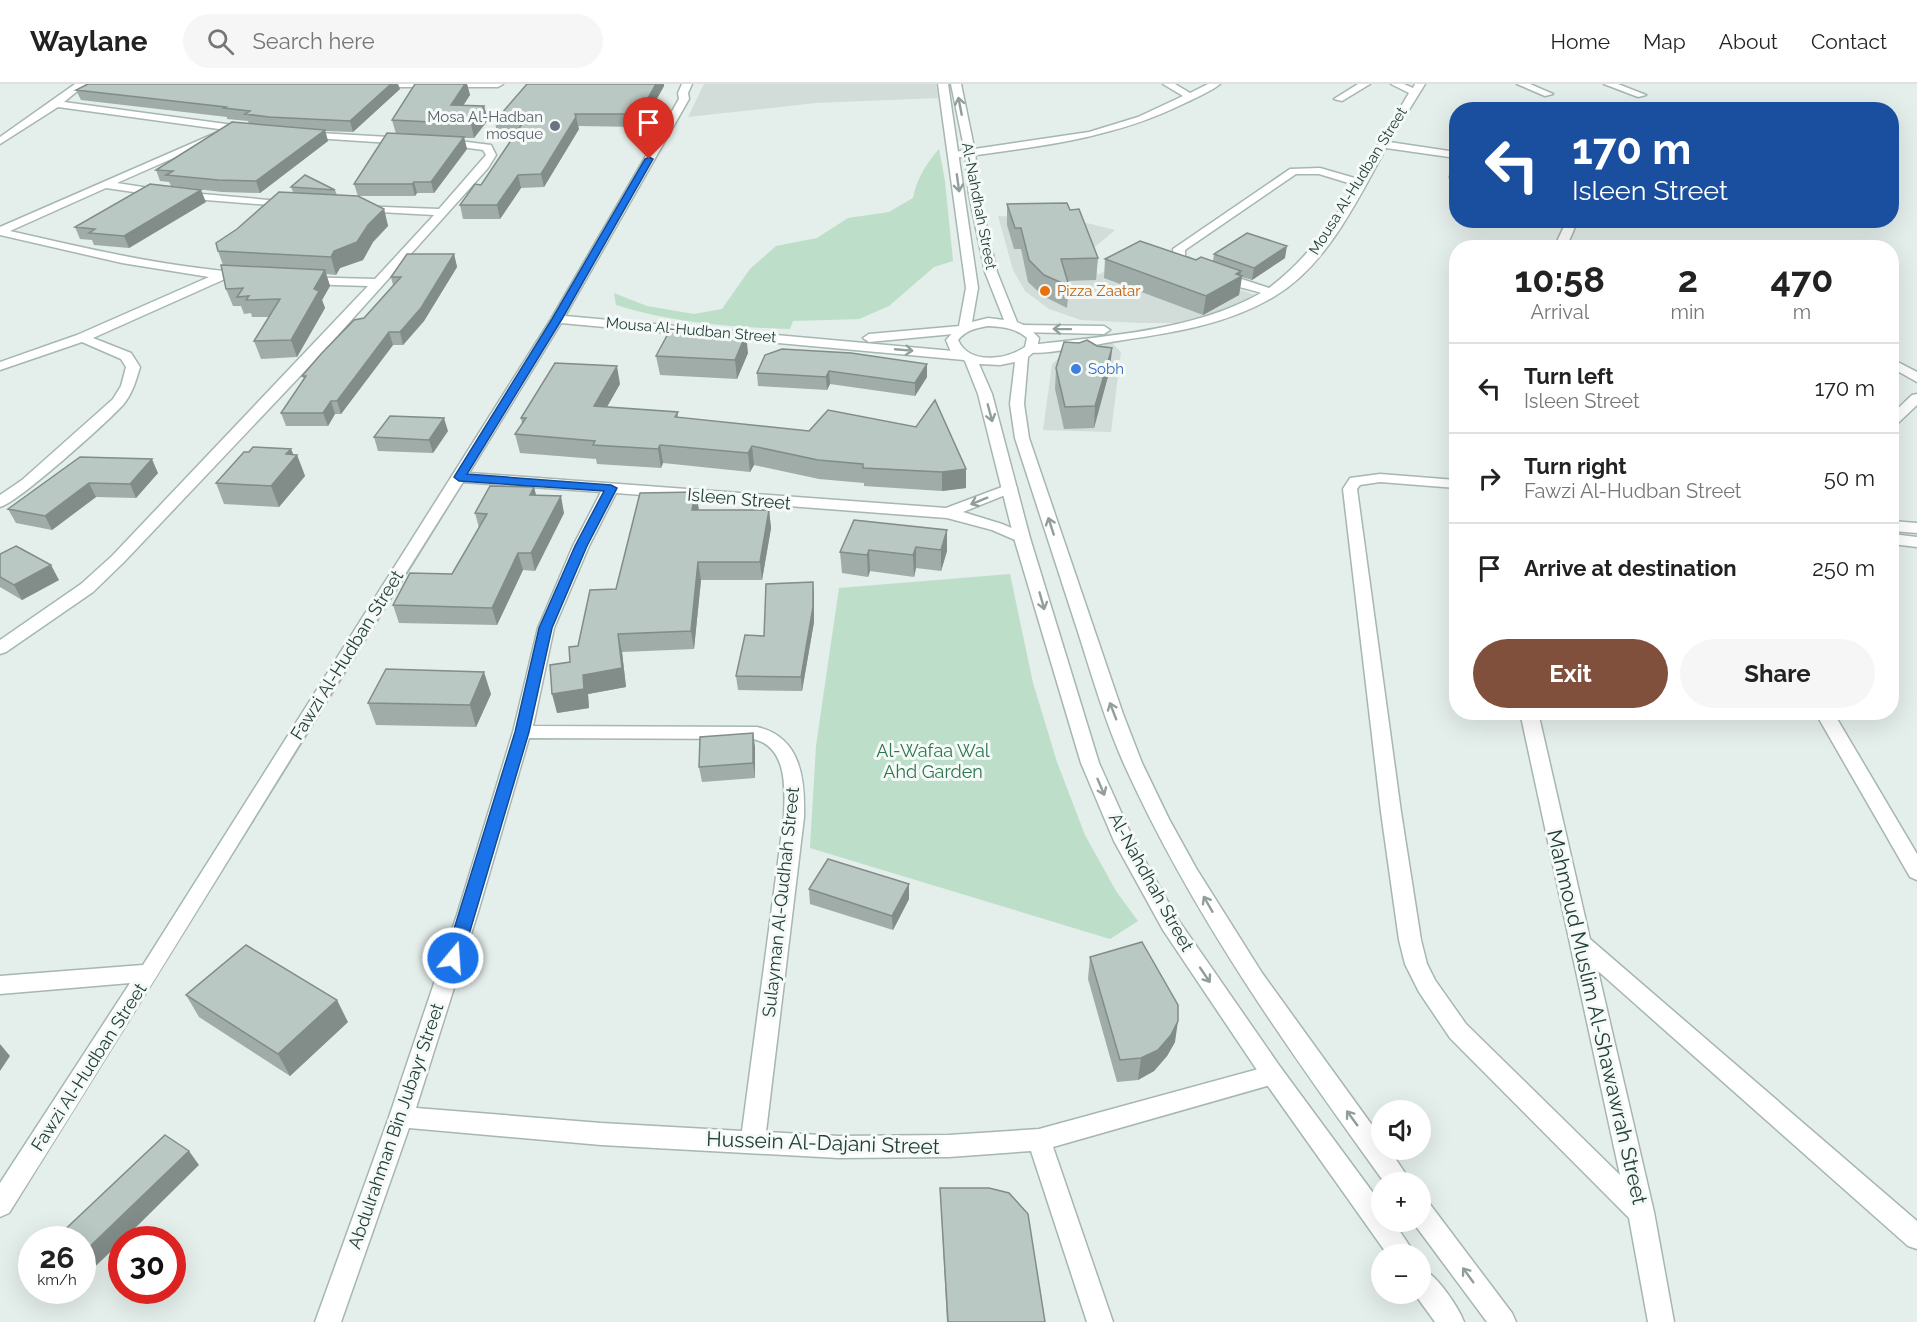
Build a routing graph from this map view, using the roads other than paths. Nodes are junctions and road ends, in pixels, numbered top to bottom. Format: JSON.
{"nodes":[{"id":1,"x":81,"y":84,"type":"edge"},
{"id":2,"x":395,"y":84,"type":"edge"},
{"id":3,"x":498,"y":84,"type":"edge"},
{"id":4,"x":943,"y":84,"type":"edge"},
{"id":5,"x":956,"y":84,"type":"edge"},
{"id":6,"x":1168,"y":84,"type":"edge"},
{"id":7,"x":1215,"y":84,"type":"edge"},
{"id":8,"x":1365,"y":84,"type":"edge"},
{"id":9,"x":1396,"y":84,"type":"edge"},
{"id":10,"x":1522,"y":84,"type":"edge"},
{"id":11,"x":1609,"y":84,"type":"edge"},
{"id":12,"x":1646,"y":84,"type":"edge"},
{"id":13,"x":454,"y":85,"type":"edge"},
{"id":14,"x":1417,"y":88,"type":"edge"},
{"id":15,"x":687,"y":89,"type":"edge"},
{"id":16,"x":1548,"y":93,"type":"dead end"},
{"id":17,"x":1189,"y":96,"type":"junction"},
{"id":18,"x":1339,"y":99,"type":"dead end"},
{"id":19,"x":56,"y":104,"type":"junction"},
{"id":20,"x":233,"y":129,"type":"junction"},
{"id":21,"x":262,"y":132,"type":"edge"},
{"id":22,"x":293,"y":134,"type":"edge"},
{"id":23,"x":0,"y":141,"type":"edge"},
{"id":24,"x":417,"y":141,"type":"edge"},
{"id":25,"x":429,"y":142,"type":"edge"},
{"id":26,"x":1383,"y":144,"type":"junction"},
{"id":27,"x":970,"y":152,"type":"junction"},
{"id":28,"x":1449,"y":154,"type":"edge"},
{"id":29,"x":954,"y":155,"type":"junction"},
{"id":30,"x":1360,"y":183,"type":"junction"},
{"id":31,"x":107,"y":185,"type":"junction"},
{"id":32,"x":301,"y":206,"type":"edge"},
{"id":33,"x":348,"y":208,"type":"edge"},
{"id":34,"x":443,"y":212,"type":"junction"},
{"id":35,"x":0,"y":231,"type":"edge"},
{"id":36,"x":224,"y":276,"type":"junction"},
{"id":37,"x":260,"y":277,"type":"edge"},
{"id":38,"x":295,"y":279,"type":"edge"},
{"id":39,"x":377,"y":284,"type":"junction"},
{"id":40,"x":1272,"y":293,"type":"junction"},
{"id":41,"x":557,"y":319,"type":"junction"},
{"id":42,"x":1017,"y":327,"type":"junction"},
{"id":43,"x":963,"y":328,"type":"junction"},
{"id":44,"x":1163,"y":330,"type":"junction"},
{"id":45,"x":82,"y":338,"type":"junction"},
{"id":46,"x":825,"y":342,"type":"junction"},
{"id":47,"x":1026,"y":353,"type":"junction"},
{"id":48,"x":967,"y":357,"type":"junction"},
{"id":49,"x":0,"y":366,"type":"edge"},
{"id":50,"x":1899,"y":367,"type":"edge"},
{"id":51,"x":1917,"y":378,"type":"edge"},
{"id":52,"x":1917,"y":398,"type":"edge"},
{"id":53,"x":1899,"y":415,"type":"edge"},
{"id":54,"x":459,"y":477,"type":"junction"},
{"id":55,"x":1449,"y":484,"type":"edge"},
{"id":56,"x":611,"y":488,"type":"junction"},
{"id":57,"x":1010,"y":489,"type":"junction"},
{"id":58,"x":0,"y":502,"type":"edge"},
{"id":59,"x":948,"y":513,"type":"junction"},
{"id":60,"x":1899,"y":527,"type":"edge"},
{"id":61,"x":1917,"y":528,"type":"edge"},
{"id":62,"x":1022,"y":538,"type":"junction"},
{"id":63,"x":1899,"y":540,"type":"edge"},
{"id":64,"x":1917,"y":542,"type":"edge"},
{"id":65,"x":0,"y":648,"type":"edge"},
{"id":66,"x":1531,"y":720,"type":"edge"},
{"id":67,"x":1829,"y":720,"type":"edge"},
{"id":68,"x":522,"y":732,"type":"junction"},
{"id":69,"x":1917,"y":872,"type":"edge"},
{"id":70,"x":1581,"y":943,"type":"junction"},
{"id":71,"x":149,"y":973,"type":"junction"},
{"id":72,"x":0,"y":985,"type":"edge"},
{"id":73,"x":1273,"y":1075,"type":"junction"},
{"id":74,"x":401,"y":1117,"type":"junction"},
{"id":75,"x":1040,"y":1140,"type":"junction"},
{"id":76,"x":753,"y":1142,"type":"junction"},
{"id":77,"x":1392,"y":1172,"type":"edge"},
{"id":78,"x":0,"y":1205,"type":"edge"},
{"id":79,"x":1641,"y":1212,"type":"junction"},
{"id":80,"x":1431,"y":1226,"type":"edge"},
{"id":81,"x":1917,"y":1237,"type":"edge"},
{"id":82,"x":1395,"y":1244,"type":"edge"},
{"id":83,"x":1431,"y":1295,"type":"edge"},
{"id":84,"x":328,"y":1322,"type":"edge"},
{"id":85,"x":1100,"y":1322,"type":"edge"},
{"id":86,"x":1451,"y":1322,"type":"edge"},
{"id":87,"x":1503,"y":1322,"type":"edge"},
{"id":88,"x":1661,"y":1322,"type":"edge"}],
"edges":[{"from":1,"to":19,"type":"street"},
{"from":2,"to":13,"type":"street"},
{"from":3,"to":13,"type":"street"},
{"from":4,"to":29,"type":"street","name":"Al-Nahdhah Street"},
{"from":27,"to":5,"type":"street","name":"Al-Nahdhah Street","one_way":true},
{"from":6,"to":17,"type":"street"},
{"from":7,"to":17,"type":"street"},
{"from":8,"to":18,"type":"street"},
{"from":9,"to":14,"type":"street"},
{"from":10,"to":16,"type":"street"},
{"from":11,"to":12,"type":"street"},
{"from":14,"to":26,"type":"street","name":"Mousa Al-Hudban Street"},
{"from":15,"to":41,"type":"street","name":"Fawzi Al-Hudban Street"},
{"from":17,"to":27,"type":"street"},
{"from":19,"to":20,"type":"street"},
{"from":19,"to":23,"type":"street"},
{"from":20,"to":21,"type":"street"},
{"from":20,"to":31,"type":"street"},
{"from":22,"to":24,"type":"street"},
{"from":25,"to":34,"type":"street"},
{"from":26,"to":28,"type":"street"},
{"from":26,"to":30,"type":"street","name":"Mousa Al-Hudban Street"},
{"from":27,"to":29,"type":"street"},
{"from":27,"to":42,"type":"street","name":"Al-Nahdhah Street"},
{"from":29,"to":43,"type":"street","name":"Al-Nahdhah Street","one_way":true},
{"from":30,"to":40,"type":"street","name":"Mousa Al-Hudban Street"},
{"from":30,"to":40,"type":"street"},
{"from":31,"to":32,"type":"street"},
{"from":31,"to":35,"type":"street"},
{"from":33,"to":34,"type":"street"},
{"from":34,"to":39,"type":"street"},
{"from":35,"to":36,"type":"street"},
{"from":36,"to":37,"type":"street"},
{"from":36,"to":45,"type":"street"},
{"from":38,"to":39,"type":"street"},
{"from":39,"to":65,"type":"street"},
{"from":40,"to":44,"type":"street","name":"Mousa Al-Hudban Street"},
{"from":41,"to":46,"type":"street","name":"Mousa Al-Hudban Street"},
{"from":41,"to":54,"type":"street","name":"Fawzi Al-Hudban Street"},
{"from":42,"to":43,"type":"street","name":"Mousa Al-Hudban Street"},
{"from":44,"to":42,"type":"street","name":"Mousa Al-Hudban Street","one_way":true},
{"from":42,"to":47,"type":"street","name":"Al-Nahdhah Street"},
{"from":43,"to":46,"type":"street","name":"Mousa Al-Hudban Street"},
{"from":43,"to":48,"type":"street","name":"Al-Nahdhah Street"},
{"from":44,"to":47,"type":"street","name":"Mousa Al-Hudban Street"},
{"from":45,"to":49,"type":"street"},
{"from":45,"to":58,"type":"street"},
{"from":46,"to":48,"type":"street","name":"Mousa Al-Hudban Street","one_way":true},
{"from":47,"to":48,"type":"street","name":"Mousa Al-Hudban Street"},
{"from":77,"to":47,"type":"street","name":"Al-Nahdhah Street","one_way":true},
{"from":48,"to":57,"type":"street","name":"Al-Nahdhah Street","one_way":true},
{"from":50,"to":51,"type":"street"},
{"from":52,"to":53,"type":"street"},
{"from":54,"to":56,"type":"street","name":"Isleen Street"},
{"from":54,"to":71,"type":"street","name":"Fawzi Al-Hudban Street"},
{"from":55,"to":79,"type":"street"},
{"from":56,"to":59,"type":"street","name":"Isleen Street"},
{"from":56,"to":68,"type":"street","name":"Abdulrahman Bin Jubayr Street"},
{"from":57,"to":59,"type":"street","name":"Isleen Street","one_way":true},
{"from":57,"to":62,"type":"street","name":"Al-Nahdhah Street"},
{"from":59,"to":62,"type":"street","name":"Isleen Street"},
{"from":60,"to":61,"type":"street"},
{"from":62,"to":73,"type":"street","name":"Al-Nahdhah Street","one_way":true},
{"from":63,"to":64,"type":"street"},
{"from":66,"to":70,"type":"street","name":"Mahmoud Muslim Al-Shawawrah Street"},
{"from":67,"to":69,"type":"street"},
{"from":68,"to":74,"type":"street","name":"Abdulrahman Bin Jubayr Street"},
{"from":68,"to":76,"type":"street","name":"Sulayman Al-Qudhah Street"},
{"from":70,"to":79,"type":"street","name":"Mahmoud Muslim Al-Shawawrah Street"},
{"from":70,"to":81,"type":"street"},
{"from":71,"to":72,"type":"street"},
{"from":71,"to":78,"type":"street","name":"Fawzi Al-Hudban Street"},
{"from":73,"to":75,"type":"street","name":"Hussein Al-Dajani Street"},
{"from":73,"to":82,"type":"street","name":"Al-Nahdhah Street"},
{"from":74,"to":76,"type":"street","name":"Hussein Al-Dajani Street"},
{"from":74,"to":84,"type":"street","name":"Abdulrahman Bin Jubayr Street"},
{"from":75,"to":76,"type":"street","name":"Hussein Al-Dajani Street"},
{"from":75,"to":85,"type":"street"},
{"from":79,"to":88,"type":"street","name":"Mahmoud Muslim Al-Shawawrah Street"},
{"from":87,"to":80,"type":"street","one_way":true},
{"from":83,"to":86,"type":"street"}]}
